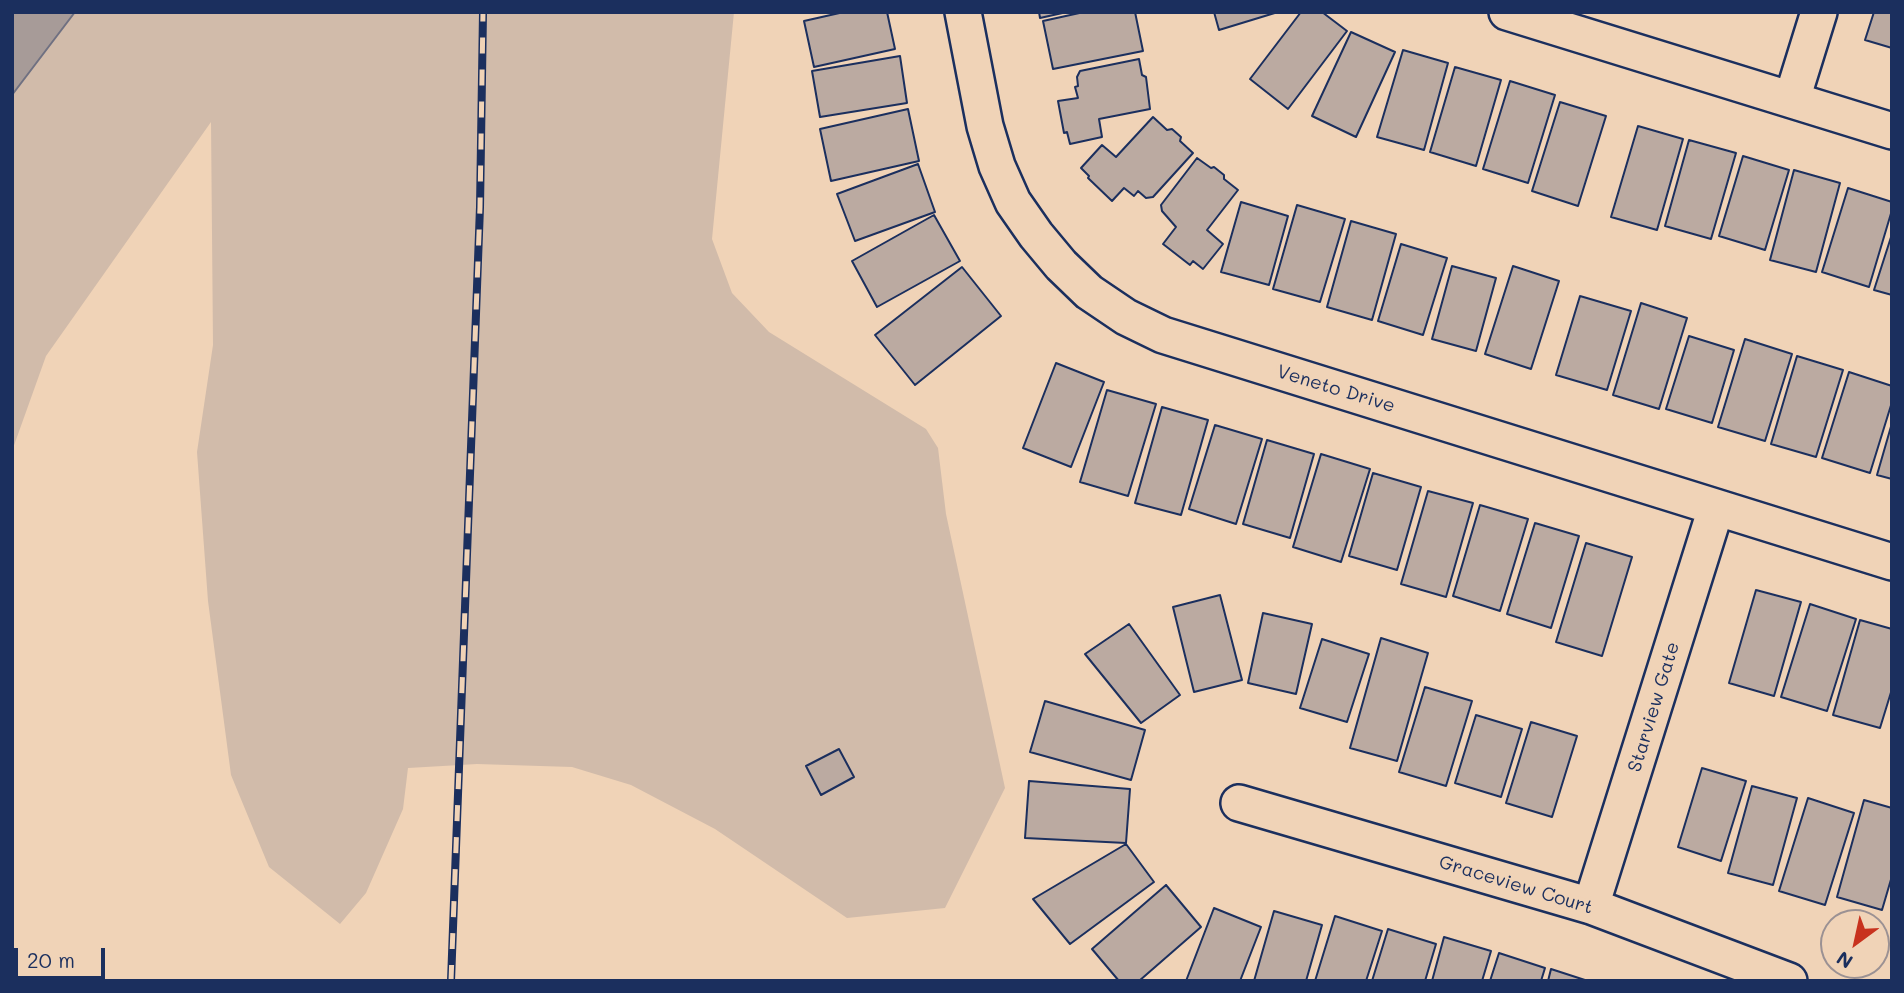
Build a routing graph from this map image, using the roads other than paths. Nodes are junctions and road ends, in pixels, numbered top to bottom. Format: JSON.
{"nodes":[{"id":1,"x":963,"y":12,"type":"edge"},
{"id":2,"x":1507,"y":12,"type":"edge"},
{"id":3,"x":1819,"y":12,"type":"edge"},
{"id":4,"x":1792,"y":99,"type":"junction"},
{"id":5,"x":1892,"y":131,"type":"edge"},
{"id":6,"x":1716,"y":508,"type":"junction"},
{"id":7,"x":1892,"y":562,"type":"edge"},
{"id":8,"x":1239,"y":803,"type":"dead end"},
{"id":9,"x":1591,"y":906,"type":"junction"},
{"id":10,"x":1789,"y":981,"type":"edge"}],
"edges":[{"from":1,"to":6,"type":"street","name":"Veneto Drive"},
{"from":2,"to":4,"type":"street"},
{"from":3,"to":4,"type":"street"},
{"from":4,"to":5,"type":"street"},
{"from":6,"to":7,"type":"street","name":"Veneto Drive"},
{"from":6,"to":9,"type":"street","name":"Starview Gate"},
{"from":8,"to":9,"type":"street","name":"Graceview Court"},
{"from":9,"to":10,"type":"street","name":"Graceview Court"}]}
